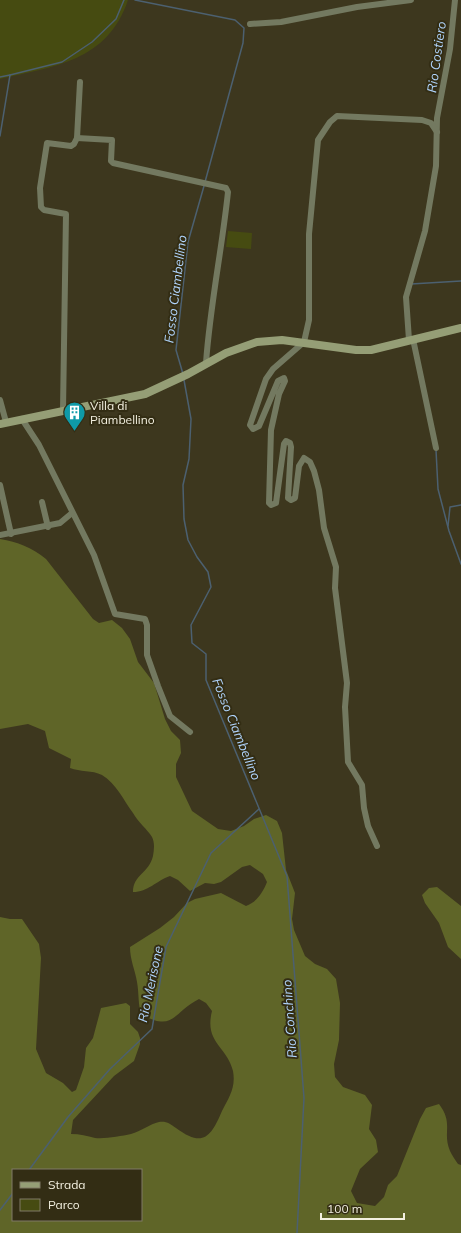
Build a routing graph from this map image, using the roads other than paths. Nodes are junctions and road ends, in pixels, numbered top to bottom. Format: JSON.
{"nodes":[{"id":1,"x":412,"y":0,"type":"edge"},
{"id":2,"x":454,"y":0,"type":"edge"},
{"id":3,"x":250,"y":24,"type":"dead end"},
{"id":4,"x":80,"y":82,"type":"dead end"},
{"id":5,"x":437,"y":132,"type":"junction"},
{"id":6,"x":77,"y":138,"type":"junction"},
{"id":7,"x":461,"y":328,"type":"edge"},
{"id":8,"x":411,"y":340,"type":"junction"},
{"id":9,"x":304,"y":342,"type":"junction"},
{"id":10,"x":206,"y":363,"type":"junction"},
{"id":11,"x":0,"y":400,"type":"edge"},
{"id":12,"x":62,"y":410,"type":"junction"},
{"id":13,"x":22,"y":419,"type":"junction"},
{"id":14,"x":3,"y":423,"type":"edge"},
{"id":15,"x":436,"y":448,"type":"dead end"},
{"id":16,"x":0,"y":485,"type":"edge"},
{"id":17,"x":42,"y":502,"type":"dead end"},
{"id":18,"x":72,"y":513,"type":"junction"},
{"id":19,"x":48,"y":527,"type":"junction"},
{"id":20,"x":11,"y":534,"type":"junction"},
{"id":21,"x":0,"y":536,"type":"edge"},
{"id":22,"x":190,"y":732,"type":"dead end"},
{"id":23,"x":377,"y":846,"type":"dead end"}],
"edges":[{"from":1,"to":3,"type":"street"},
{"from":2,"to":5,"type":"street"},
{"from":4,"to":6,"type":"street"},
{"from":5,"to":8,"type":"street"},
{"from":5,"to":9,"type":"street"},
{"from":6,"to":10,"type":"street"},
{"from":6,"to":12,"type":"street"},
{"from":7,"to":8,"type":"main road"},
{"from":8,"to":9,"type":"main road"},
{"from":8,"to":15,"type":"street"},
{"from":9,"to":10,"type":"main road"},
{"from":9,"to":23,"type":"street"},
{"from":10,"to":12,"type":"main road"},
{"from":11,"to":14,"type":"street"},
{"from":12,"to":13,"type":"main road"},
{"from":13,"to":14,"type":"main road"},
{"from":13,"to":18,"type":"street"},
{"from":16,"to":20,"type":"street"},
{"from":17,"to":19,"type":"street"},
{"from":18,"to":19,"type":"street"},
{"from":18,"to":22,"type":"street"},
{"from":19,"to":20,"type":"street"},
{"from":20,"to":21,"type":"street"}]}
